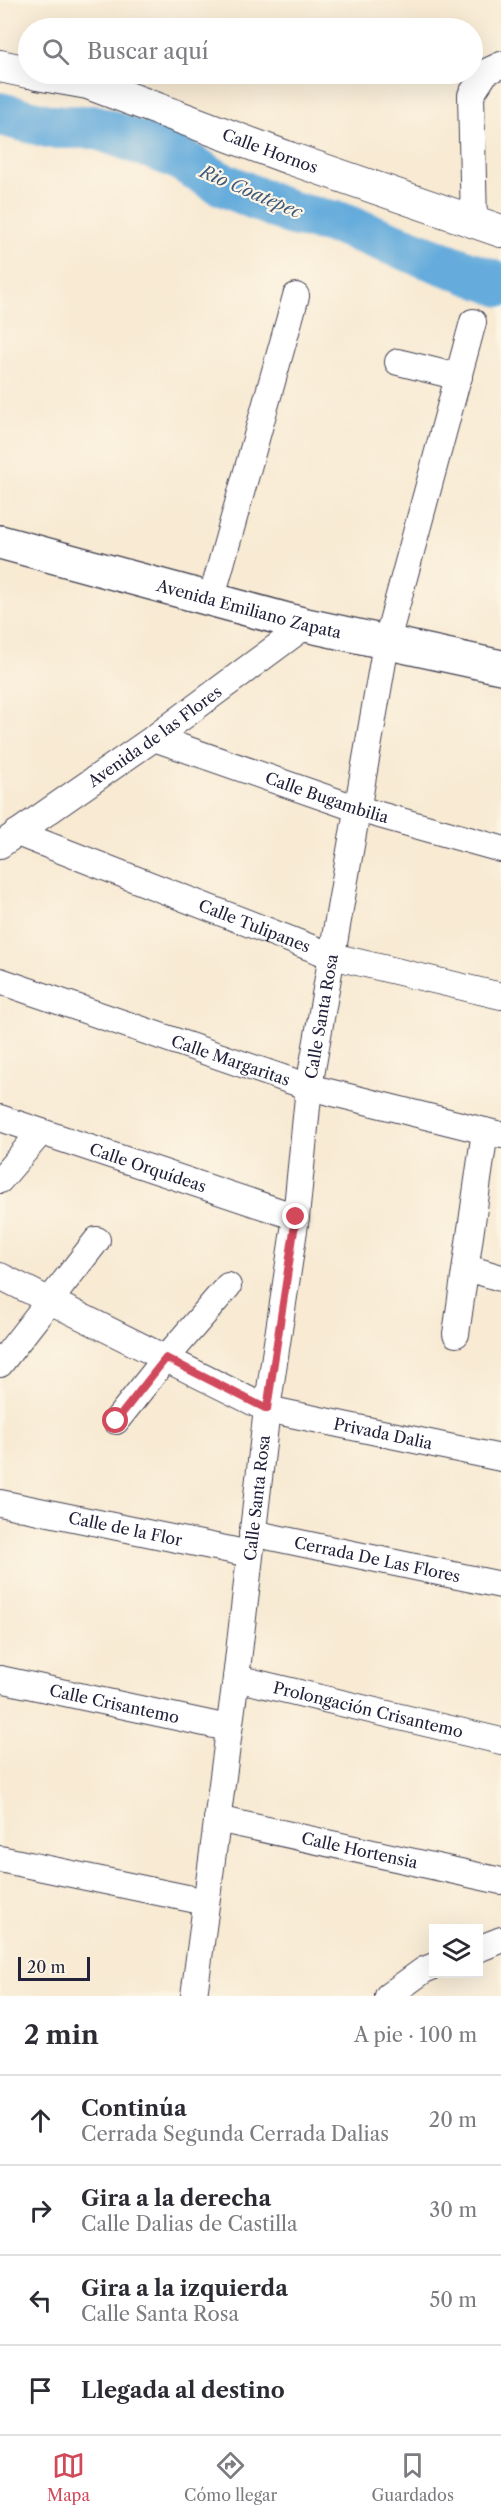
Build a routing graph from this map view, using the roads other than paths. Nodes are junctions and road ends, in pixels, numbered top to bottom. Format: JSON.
{"nodes":[{"id":1,"x":0,"y":66,"type":"edge"},
{"id":2,"x":501,"y":66,"type":"edge"},
{"id":3,"x":18,"y":70,"type":"edge"},
{"id":4,"x":483,"y":77,"type":"edge"},
{"id":5,"x":91,"y":84,"type":"edge"},
{"id":6,"x":478,"y":84,"type":"edge"},
{"id":7,"x":488,"y":226,"type":"edge"},
{"id":8,"x":296,"y":296,"type":"dead end"},
{"id":9,"x":473,"y":322,"type":"dead end"},
{"id":10,"x":398,"y":362,"type":"dead end"},
{"id":11,"x":459,"y":377,"type":"junction"},
{"id":12,"x":0,"y":542,"type":"edge"},
{"id":13,"x":211,"y":600,"type":"junction"},
{"id":14,"x":306,"y":625,"type":"junction"},
{"id":15,"x":386,"y":644,"type":"junction"},
{"id":16,"x":501,"y":667,"type":"edge"},
{"id":17,"x":154,"y":738,"type":"junction"},
{"id":18,"x":358,"y":809,"type":"junction"},
{"id":19,"x":8,"y":839,"type":"edge"},
{"id":20,"x":501,"y":849,"type":"edge"},
{"id":21,"x":332,"y":956,"type":"junction"},
{"id":22,"x":0,"y":981,"type":"edge"},
{"id":23,"x":501,"y":996,"type":"edge"},
{"id":24,"x":309,"y":1087,"type":"junction"},
{"id":25,"x":0,"y":1118,"type":"edge"},
{"id":26,"x":41,"y":1132,"type":"junction"},
{"id":27,"x":493,"y":1133,"type":"edge"},
{"id":28,"x":0,"y":1180,"type":"edge"},
{"id":29,"x":296,"y":1217,"type":"junction"},
{"id":30,"x":98,"y":1240,"type":"dead end"},
{"id":31,"x":467,"y":1268,"type":"junction"},
{"id":32,"x":0,"y":1275,"type":"edge"},
{"id":33,"x":501,"y":1278,"type":"edge"},
{"id":34,"x":228,"y":1286,"type":"dead end"},
{"id":35,"x":48,"y":1300,"type":"junction"},
{"id":36,"x":456,"y":1334,"type":"dead end"},
{"id":37,"x":166,"y":1358,"type":"junction"},
{"id":38,"x":0,"y":1364,"type":"edge"},
{"id":39,"x":267,"y":1409,"type":"junction"},
{"id":40,"x":116,"y":1421,"type":"dead end"},
{"id":41,"x":501,"y":1458,"type":"edge"},
{"id":42,"x":0,"y":1503,"type":"edge"},
{"id":43,"x":251,"y":1543,"type":"junction"},
{"id":44,"x":501,"y":1585,"type":"edge"},
{"id":45,"x":236,"y":1678,"type":"junction"},
{"id":46,"x":0,"y":1679,"type":"edge"},
{"id":47,"x":228,"y":1728,"type":"junction"},
{"id":48,"x":501,"y":1741,"type":"edge"},
{"id":49,"x":217,"y":1819,"type":"junction"},
{"id":50,"x":0,"y":1859,"type":"edge"},
{"id":51,"x":501,"y":1881,"type":"edge"},
{"id":52,"x":206,"y":1902,"type":"junction"},
{"id":53,"x":501,"y":1940,"type":"edge"},
{"id":54,"x":483,"y":1947,"type":"edge"},
{"id":55,"x":429,"y":1968,"type":"edge"},
{"id":56,"x":194,"y":1996,"type":"edge"},
{"id":57,"x":388,"y":1996,"type":"edge"}],
"edges":[{"from":1,"to":3,"type":"street"},
{"from":2,"to":4,"type":"street"},
{"from":5,"to":7,"type":"street","name":"Calle Hornos"},
{"from":6,"to":7,"type":"street"},
{"from":8,"to":13,"type":"street"},
{"from":9,"to":11,"type":"street","name":"Calle Santa Rosa"},
{"from":10,"to":11,"type":"street"},
{"from":11,"to":15,"type":"street","name":"Calle Santa Rosa"},
{"from":12,"to":13,"type":"main road","name":"Avenida Emiliano Zapata"},
{"from":13,"to":14,"type":"main road","name":"Avenida Emiliano Zapata"},
{"from":14,"to":15,"type":"main road","name":"Avenida Emiliano Zapata"},
{"from":14,"to":17,"type":"street","name":"Avenida de las Flores"},
{"from":15,"to":16,"type":"main road","name":"Avenida Emiliano Zapata"},
{"from":15,"to":18,"type":"street","name":"Calle Santa Rosa"},
{"from":17,"to":18,"type":"street","name":"Calle Bugambilia"},
{"from":17,"to":19,"type":"street","name":"Avenida de las Flores"},
{"from":18,"to":20,"type":"street","name":"Calle Bugambilia"},
{"from":18,"to":21,"type":"street","name":"Calle Santa Rosa"},
{"from":19,"to":21,"type":"street","name":"Calle Tulipanes"},
{"from":21,"to":23,"type":"street","name":"Calle Tulipanes"},
{"from":21,"to":24,"type":"street","name":"Calle Santa Rosa"},
{"from":22,"to":24,"type":"street","name":"Calle Margaritas"},
{"from":24,"to":27,"type":"street","name":"Calle Margaritas"},
{"from":24,"to":29,"type":"street","name":"Calle Santa Rosa"},
{"from":25,"to":26,"type":"street","name":"Calle Orquídeas"},
{"from":26,"to":28,"type":"street"},
{"from":26,"to":29,"type":"street","name":"Calle Orquídeas"},
{"from":27,"to":31,"type":"street"},
{"from":29,"to":39,"type":"street","name":"Calle Santa Rosa"},
{"from":30,"to":35,"type":"street"},
{"from":31,"to":33,"type":"street"},
{"from":31,"to":36,"type":"street"},
{"from":32,"to":35,"type":"street","name":"Privada Dalia"},
{"from":34,"to":37,"type":"street"},
{"from":35,"to":37,"type":"street","name":"Privada Dalia"},
{"from":35,"to":38,"type":"street"},
{"from":37,"to":39,"type":"street","name":"Privada Dalia"},
{"from":37,"to":40,"type":"street"},
{"from":39,"to":41,"type":"street","name":"Privada Dalia"},
{"from":39,"to":43,"type":"street","name":"Calle Santa Rosa"},
{"from":42,"to":43,"type":"street","name":"Calle de la Flor"},
{"from":43,"to":44,"type":"street","name":"Cerrada De Las Flores"},
{"from":43,"to":45,"type":"street","name":"Calle Santa Rosa"},
{"from":45,"to":47,"type":"street","name":"Calle Santa Rosa"},
{"from":45,"to":48,"type":"street","name":"Prolongación Crisantemo"},
{"from":46,"to":47,"type":"street","name":"Calle Crisantemo"},
{"from":47,"to":49,"type":"street","name":"Calle Santa Rosa"},
{"from":49,"to":51,"type":"street","name":"Calle Hortensia"},
{"from":49,"to":52,"type":"street","name":"Calle Santa Rosa"},
{"from":50,"to":52,"type":"street"},
{"from":52,"to":56,"type":"street","name":"Calle Santa Rosa"},
{"from":53,"to":54,"type":"street"},
{"from":55,"to":57,"type":"street"}]}
